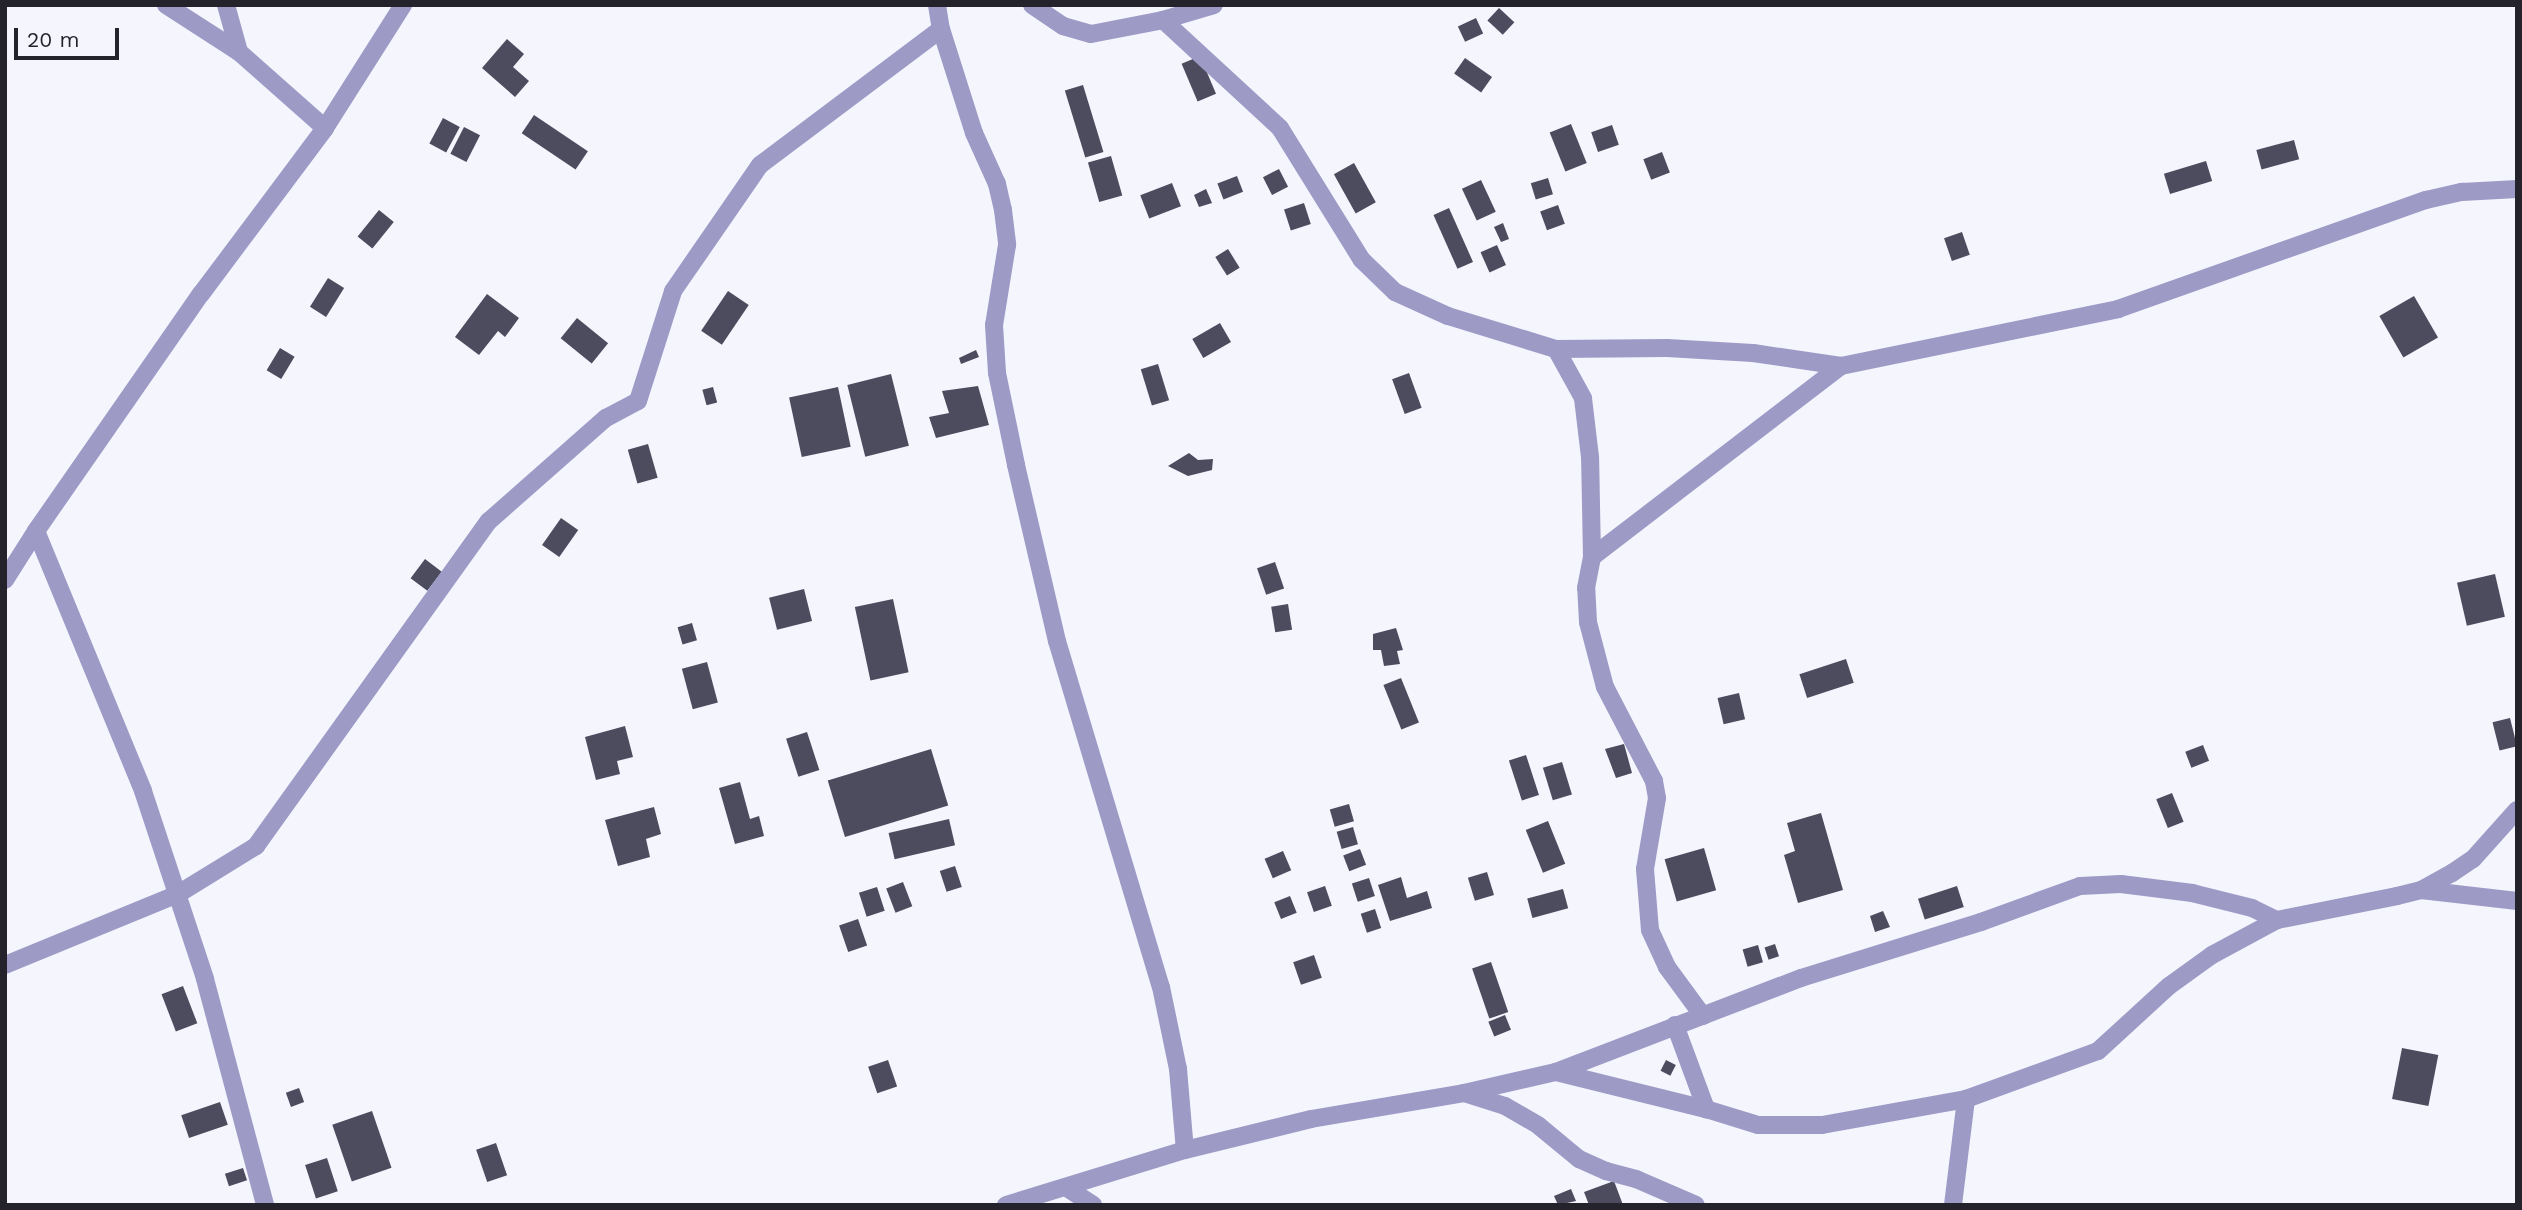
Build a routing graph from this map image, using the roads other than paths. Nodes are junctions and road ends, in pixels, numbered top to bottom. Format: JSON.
{"nodes":[{"id":1,"x":166,"y":5,"type":"edge"},
{"id":2,"x":226,"y":5,"type":"edge"},
{"id":3,"x":403,"y":5,"type":"edge"},
{"id":4,"x":937,"y":5,"type":"edge"},
{"id":5,"x":1032,"y":5,"type":"edge"},
{"id":6,"x":1214,"y":5,"type":"edge"},
{"id":7,"x":1163,"y":20,"type":"junction"},
{"id":8,"x":941,"y":29,"type":"junction"},
{"id":9,"x":239,"y":52,"type":"junction"},
{"id":10,"x":325,"y":128,"type":"junction"},
{"id":11,"x":2517,"y":189,"type":"edge"},
{"id":12,"x":1556,"y":349,"type":"junction"},
{"id":13,"x":1841,"y":366,"type":"junction"},
{"id":14,"x":36,"y":531,"type":"junction"},
{"id":15,"x":1592,"y":557,"type":"junction"},
{"id":16,"x":5,"y":580,"type":"edge"},
{"id":17,"x":2517,"y":810,"type":"edge"},
{"id":18,"x":2421,"y":890,"type":"junction"},
{"id":19,"x":178,"y":894,"type":"junction"},
{"id":20,"x":2517,"y":901,"type":"edge"},
{"id":21,"x":2277,"y":920,"type":"junction"},
{"id":22,"x":5,"y":965,"type":"edge"},
{"id":23,"x":1703,"y":1016,"type":"junction"},
{"id":24,"x":1675,"y":1025,"type":"junction"},
{"id":25,"x":1556,"y":1072,"type":"junction"},
{"id":26,"x":1464,"y":1093,"type":"junction"},
{"id":27,"x":1966,"y":1099,"type":"junction"},
{"id":28,"x":1706,"y":1109,"type":"junction"},
{"id":29,"x":1185,"y":1150,"type":"junction"},
{"id":30,"x":1067,"y":1188,"type":"junction"},
{"id":31,"x":265,"y":1205,"type":"edge"},
{"id":32,"x":1006,"y":1205,"type":"edge"},
{"id":33,"x":1093,"y":1205,"type":"edge"},
{"id":34,"x":1696,"y":1205,"type":"edge"},
{"id":35,"x":1953,"y":1205,"type":"edge"}],
"edges":[{"from":1,"to":9,"type":"street"},
{"from":2,"to":9,"type":"street"},
{"from":3,"to":10,"type":"street"},
{"from":4,"to":8,"type":"street"},
{"from":5,"to":7,"type":"street"},
{"from":6,"to":7,"type":"street"},
{"from":7,"to":12,"type":"street"},
{"from":8,"to":19,"type":"street"},
{"from":8,"to":29,"type":"street"},
{"from":9,"to":10,"type":"street"},
{"from":10,"to":14,"type":"street"},
{"from":11,"to":13,"type":"street"},
{"from":12,"to":13,"type":"street"},
{"from":12,"to":15,"type":"street"},
{"from":13,"to":15,"type":"street"},
{"from":14,"to":16,"type":"street"},
{"from":14,"to":19,"type":"street"},
{"from":15,"to":23,"type":"street"},
{"from":17,"to":18,"type":"street"},
{"from":18,"to":20,"type":"street"},
{"from":18,"to":21,"type":"street"},
{"from":19,"to":22,"type":"street"},
{"from":19,"to":31,"type":"street"},
{"from":21,"to":23,"type":"street"},
{"from":21,"to":27,"type":"street"},
{"from":23,"to":24,"type":"street"},
{"from":24,"to":25,"type":"street"},
{"from":24,"to":28,"type":"street"},
{"from":25,"to":26,"type":"street"},
{"from":25,"to":28,"type":"street"},
{"from":26,"to":29,"type":"street"},
{"from":26,"to":34,"type":"street"},
{"from":27,"to":28,"type":"street"},
{"from":27,"to":35,"type":"street"},
{"from":29,"to":30,"type":"street"},
{"from":30,"to":32,"type":"street"},
{"from":30,"to":33,"type":"street"}]}
